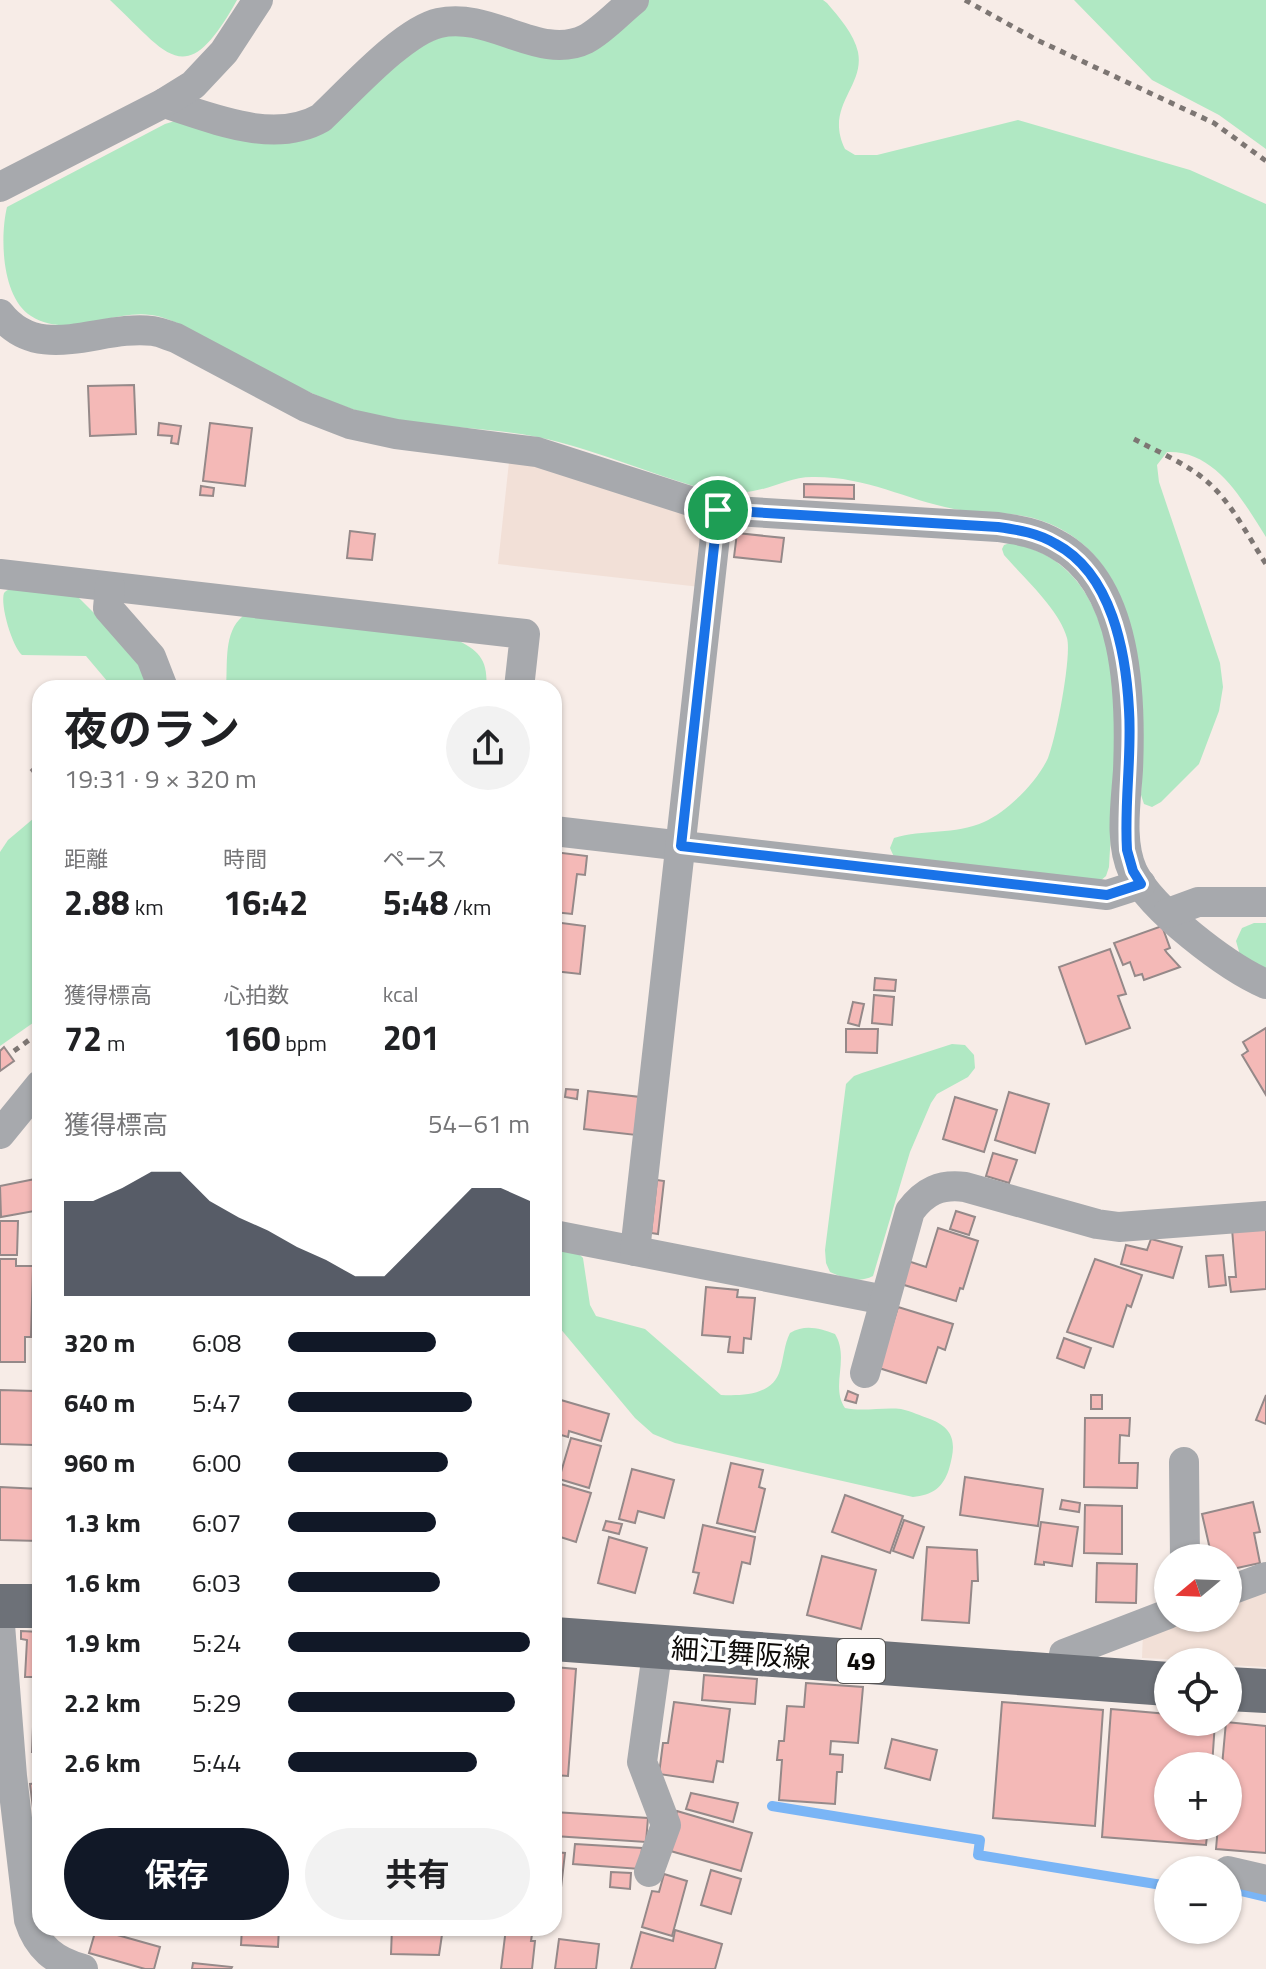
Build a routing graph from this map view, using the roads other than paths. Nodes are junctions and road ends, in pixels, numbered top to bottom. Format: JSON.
{"nodes":[{"id":1,"x":258,"y":0,"type":"edge"},
{"id":2,"x":634,"y":0,"type":"edge"},
{"id":3,"x":164,"y":103,"type":"junction"},
{"id":4,"x":0,"y":187,"type":"edge"},
{"id":5,"x":0,"y":314,"type":"edge"},
{"id":6,"x":718,"y":510,"type":"junction"},
{"id":7,"x":0,"y":574,"type":"edge"},
{"id":8,"x":110,"y":587,"type":"junction"},
{"id":9,"x":160,"y":680,"type":"edge"},
{"id":10,"x":520,"y":680,"type":"edge"},
{"id":11,"x":562,"y":832,"type":"edge"},
{"id":12,"x":681,"y":846,"type":"junction"},
{"id":13,"x":1141,"y":884,"type":"junction"},
{"id":14,"x":1266,"y":902,"type":"edge"},
{"id":15,"x":1168,"y":913,"type":"junction"},
{"id":16,"x":1266,"y":984,"type":"edge"},
{"id":17,"x":32,"y":1095,"type":"edge"},
{"id":18,"x":0,"y":1134,"type":"edge"},
{"id":19,"x":1266,"y":1216,"type":"edge"},
{"id":20,"x":562,"y":1237,"type":"edge"},
{"id":21,"x":635,"y":1251,"type":"junction"},
{"id":22,"x":885,"y":1300,"type":"junction"},
{"id":23,"x":865,"y":1373,"type":"dead end"},
{"id":24,"x":1184,"y":1462,"type":"dead end"},
{"id":25,"x":1185,"y":1544,"type":"edge"},
{"id":26,"x":1266,"y":1577,"type":"edge"},
{"id":27,"x":1242,"y":1586,"type":"edge"},
{"id":28,"x":0,"y":1606,"type":"edge"},
{"id":29,"x":32,"y":1606,"type":"edge"},
{"id":30,"x":1154,"y":1619,"type":"edge"},
{"id":31,"x":0,"y":1625,"type":"edge"},
{"id":32,"x":562,"y":1640,"type":"edge"},
{"id":33,"x":658,"y":1646,"type":"junction"},
{"id":34,"x":1062,"y":1676,"type":"junction"},
{"id":35,"x":1154,"y":1683,"type":"edge"},
{"id":36,"x":1242,"y":1690,"type":"edge"},
{"id":37,"x":1266,"y":1691,"type":"edge"},
{"id":38,"x":649,"y":1872,"type":"dead end"},
{"id":39,"x":1242,"y":1874,"type":"edge"},
{"id":40,"x":1266,"y":1880,"type":"edge"},
{"id":41,"x":32,"y":1929,"type":"edge"},
{"id":42,"x":34,"y":1936,"type":"edge"},
{"id":43,"x":83,"y":1969,"type":"edge"}],
"edges":[{"from":1,"to":3,"type":"street"},
{"from":2,"to":3,"type":"street"},
{"from":3,"to":4,"type":"street"},
{"from":5,"to":6,"type":"street"},
{"from":6,"to":12,"type":"street"},
{"from":6,"to":13,"type":"street"},
{"from":7,"to":8,"type":"street"},
{"from":8,"to":9,"type":"street"},
{"from":8,"to":10,"type":"street"},
{"from":11,"to":12,"type":"street"},
{"from":12,"to":13,"type":"street"},
{"from":12,"to":21,"type":"street"},
{"from":13,"to":15,"type":"street"},
{"from":14,"to":15,"type":"street"},
{"from":15,"to":16,"type":"street"},
{"from":17,"to":18,"type":"street"},
{"from":19,"to":22,"type":"street"},
{"from":20,"to":21,"type":"street"},
{"from":21,"to":22,"type":"street"},
{"from":22,"to":23,"type":"street"},
{"from":24,"to":25,"type":"street"},
{"from":26,"to":27,"type":"street"},
{"from":28,"to":29,"type":"main road"},
{"from":30,"to":34,"type":"street"},
{"from":31,"to":41,"type":"street"},
{"from":32,"to":33,"type":"main road","name":"細江舞阪線","number":"49"},
{"from":33,"to":34,"type":"main road","name":"細江舞阪線","number":"49"},
{"from":33,"to":38,"type":"street"},
{"from":34,"to":35,"type":"main road","name":"細江舞阪線","number":"49"},
{"from":36,"to":37,"type":"main road"},
{"from":39,"to":40,"type":"street"},
{"from":42,"to":43,"type":"street"}]}
